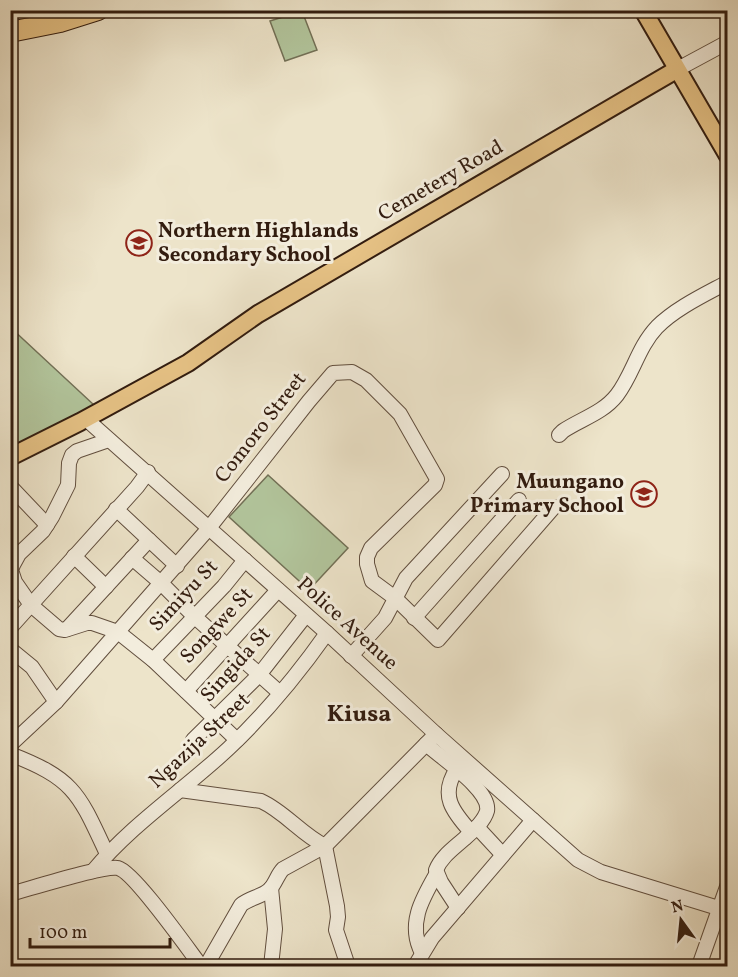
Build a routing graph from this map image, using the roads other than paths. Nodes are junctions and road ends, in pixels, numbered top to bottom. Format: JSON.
{"nodes":[{"id":1,"x":98,"y":10,"type":"edge"},
{"id":2,"x":643,"y":10,"type":"edge"},
{"id":3,"x":10,"y":32,"type":"edge"},
{"id":4,"x":728,"y":42,"type":"edge"},
{"id":5,"x":676,"y":70,"type":"junction"},
{"id":6,"x":728,"y":156,"type":"edge"},
{"id":7,"x":728,"y":282,"type":"edge"},
{"id":8,"x":86,"y":419,"type":"junction"},
{"id":9,"x":559,"y":435,"type":"dead end"},
{"id":10,"x":109,"y":440,"type":"junction"},
{"id":11,"x":10,"y":457,"type":"edge"},
{"id":12,"x":148,"y":472,"type":"junction"},
{"id":13,"x":502,"y":474,"type":"dead end"},
{"id":14,"x":10,"y":486,"type":"edge"},
{"id":15,"x":519,"y":500,"type":"dead end"},
{"id":16,"x":554,"y":507,"type":"dead end"},
{"id":17,"x":116,"y":509,"type":"junction"},
{"id":18,"x":47,"y":525,"type":"junction"},
{"id":19,"x":209,"y":528,"type":"junction"},
{"id":20,"x":149,"y":540,"type":"junction"},
{"id":21,"x":74,"y":556,"type":"junction"},
{"id":22,"x":132,"y":558,"type":"junction"},
{"id":23,"x":245,"y":560,"type":"junction"},
{"id":24,"x":177,"y":566,"type":"junction"},
{"id":25,"x":11,"y":567,"type":"edge"},
{"id":26,"x":161,"y":583,"type":"junction"},
{"id":27,"x":106,"y":587,"type":"junction"},
{"id":28,"x":278,"y":590,"type":"junction"},
{"id":29,"x":394,"y":598,"type":"junction"},
{"id":30,"x":31,"y":605,"type":"junction"},
{"id":31,"x":306,"y":615,"type":"junction"},
{"id":32,"x":195,"y":617,"type":"junction"},
{"id":33,"x":414,"y":618,"type":"junction"},
{"id":34,"x":10,"y":628,"type":"edge"},
{"id":35,"x":65,"y":630,"type":"junction"},
{"id":36,"x":118,"y":632,"type":"junction"},
{"id":37,"x":327,"y":633,"type":"junction"},
{"id":38,"x":227,"y":646,"type":"junction"},
{"id":39,"x":10,"y":649,"type":"edge"},
{"id":40,"x":351,"y":656,"type":"junction"},
{"id":41,"x":153,"y":660,"type":"junction"},
{"id":42,"x":259,"y":675,"type":"junction"},
{"id":43,"x":186,"y":691,"type":"junction"},
{"id":44,"x":280,"y":693,"type":"junction"},
{"id":45,"x":56,"y":702,"type":"junction"},
{"id":46,"x":216,"y":719,"type":"junction"},
{"id":47,"x":431,"y":739,"type":"junction"},
{"id":48,"x":193,"y":740,"type":"dead end"},
{"id":49,"x":237,"y":740,"type":"junction"},
{"id":50,"x":10,"y":745,"type":"edge"},
{"id":51,"x":10,"y":754,"type":"edge"},
{"id":52,"x":457,"y":769,"type":"junction"},
{"id":53,"x":180,"y":790,"type":"junction"},
{"id":54,"x":532,"y":820,"type":"junction"},
{"id":55,"x":474,"y":829,"type":"junction"},
{"id":56,"x":325,"y":846,"type":"junction"},
{"id":57,"x":107,"y":854,"type":"junction"},
{"id":58,"x":502,"y":854,"type":"junction"},
{"id":59,"x":93,"y":871,"type":"junction"},
{"id":60,"x":437,"y":873,"type":"junction"},
{"id":61,"x":728,"y":884,"type":"edge"},
{"id":62,"x":271,"y":888,"type":"junction"},
{"id":63,"x":12,"y":893,"type":"edge"},
{"id":64,"x":458,"y":908,"type":"junction"},
{"id":65,"x":724,"y":909,"type":"edge"},
{"id":66,"x":422,"y":953,"type":"junction"},
{"id":67,"x":201,"y":966,"type":"edge"},
{"id":68,"x":206,"y":966,"type":"edge"},
{"id":69,"x":272,"y":966,"type":"edge"},
{"id":70,"x":348,"y":966,"type":"edge"},
{"id":71,"x":415,"y":966,"type":"edge"},
{"id":72,"x":699,"y":966,"type":"edge"}],
"edges":[{"from":1,"to":3,"type":"highway"},
{"from":2,"to":5,"type":"main road"},
{"from":4,"to":5,"type":"street"},
{"from":5,"to":6,"type":"main road"},
{"from":5,"to":8,"type":"main road","name":"Cemetery Road"},
{"from":7,"to":9,"type":"street"},
{"from":8,"to":10,"type":"street","name":"Police Avenue"},
{"from":8,"to":11,"type":"main road","name":"Cemetery Road"},
{"from":10,"to":12,"type":"street","name":"Police Avenue"},
{"from":10,"to":18,"type":"street"},
{"from":12,"to":17,"type":"street"},
{"from":12,"to":19,"type":"street","name":"Police Avenue"},
{"from":13,"to":29,"type":"street"},
{"from":14,"to":18,"type":"street"},
{"from":15,"to":33,"type":"street"},
{"from":16,"to":33,"type":"street"},
{"from":17,"to":20,"type":"street"},
{"from":17,"to":21,"type":"street"},
{"from":18,"to":25,"type":"street"},
{"from":19,"to":23,"type":"street","name":"Police Avenue"},
{"from":19,"to":24,"type":"street","name":"Comoro Street"},
{"from":19,"to":29,"type":"street","name":"Comoro Street"},
{"from":20,"to":22,"type":"street"},
{"from":20,"to":24,"type":"street"},
{"from":21,"to":27,"type":"street"},
{"from":21,"to":30,"type":"street"},
{"from":22,"to":26,"type":"street"},
{"from":22,"to":27,"type":"street"},
{"from":23,"to":28,"type":"street","name":"Police Avenue"},
{"from":23,"to":32,"type":"street","name":"Simiyu St"},
{"from":24,"to":26,"type":"street","name":"Comoro Street"},
{"from":25,"to":30,"type":"street"},
{"from":26,"to":32,"type":"street"},
{"from":26,"to":36,"type":"street","name":"Comoro Street"},
{"from":27,"to":35,"type":"street"},
{"from":28,"to":31,"type":"street","name":"Police Avenue"},
{"from":28,"to":38,"type":"street","name":"Songwe St"},
{"from":29,"to":33,"type":"street"},
{"from":29,"to":40,"type":"street"},
{"from":30,"to":34,"type":"street"},
{"from":30,"to":35,"type":"street"},
{"from":31,"to":37,"type":"street","name":"Police Avenue"},
{"from":31,"to":42,"type":"street","name":"Singida St"},
{"from":32,"to":38,"type":"street"},
{"from":32,"to":41,"type":"street","name":"Simiyu St"},
{"from":35,"to":36,"type":"street"},
{"from":36,"to":41,"type":"street"},
{"from":36,"to":45,"type":"street","name":"Comoro Street"},
{"from":37,"to":40,"type":"street","name":"Police Avenue"},
{"from":37,"to":44,"type":"street","name":"Ngazija Street"},
{"from":38,"to":42,"type":"street"},
{"from":38,"to":43,"type":"street","name":"Songwe St"},
{"from":39,"to":45,"type":"street"},
{"from":40,"to":47,"type":"street","name":"Police Avenue"},
{"from":41,"to":43,"type":"street"},
{"from":42,"to":44,"type":"street"},
{"from":42,"to":46,"type":"street","name":"Singida St"},
{"from":43,"to":46,"type":"street"},
{"from":44,"to":49,"type":"street","name":"Ngazija Street"},
{"from":45,"to":50,"type":"street","name":"Comoro Street"},
{"from":46,"to":48,"type":"street","name":"Singida St"},
{"from":46,"to":49,"type":"street"},
{"from":47,"to":52,"type":"street"},
{"from":47,"to":54,"type":"street","name":"Police Avenue"},
{"from":47,"to":56,"type":"street"},
{"from":49,"to":53,"type":"street","name":"Ngazija Street"},
{"from":51,"to":57,"type":"street"},
{"from":52,"to":55,"type":"street"},
{"from":52,"to":55,"type":"street"},
{"from":53,"to":56,"type":"street"},
{"from":53,"to":57,"type":"street","name":"Ngazija Street"},
{"from":54,"to":58,"type":"street"},
{"from":54,"to":65,"type":"street","name":"Police Avenue"},
{"from":55,"to":58,"type":"street"},
{"from":55,"to":60,"type":"street"},
{"from":56,"to":62,"type":"street"},
{"from":56,"to":70,"type":"street"},
{"from":57,"to":59,"type":"street","name":"Ngazija Street"},
{"from":58,"to":64,"type":"street"},
{"from":59,"to":63,"type":"street"},
{"from":59,"to":67,"type":"street"},
{"from":60,"to":64,"type":"street"},
{"from":60,"to":66,"type":"street"},
{"from":61,"to":65,"type":"street"},
{"from":62,"to":68,"type":"street"},
{"from":62,"to":69,"type":"street"},
{"from":64,"to":66,"type":"street"},
{"from":65,"to":72,"type":"street"},
{"from":66,"to":71,"type":"street"}]}
